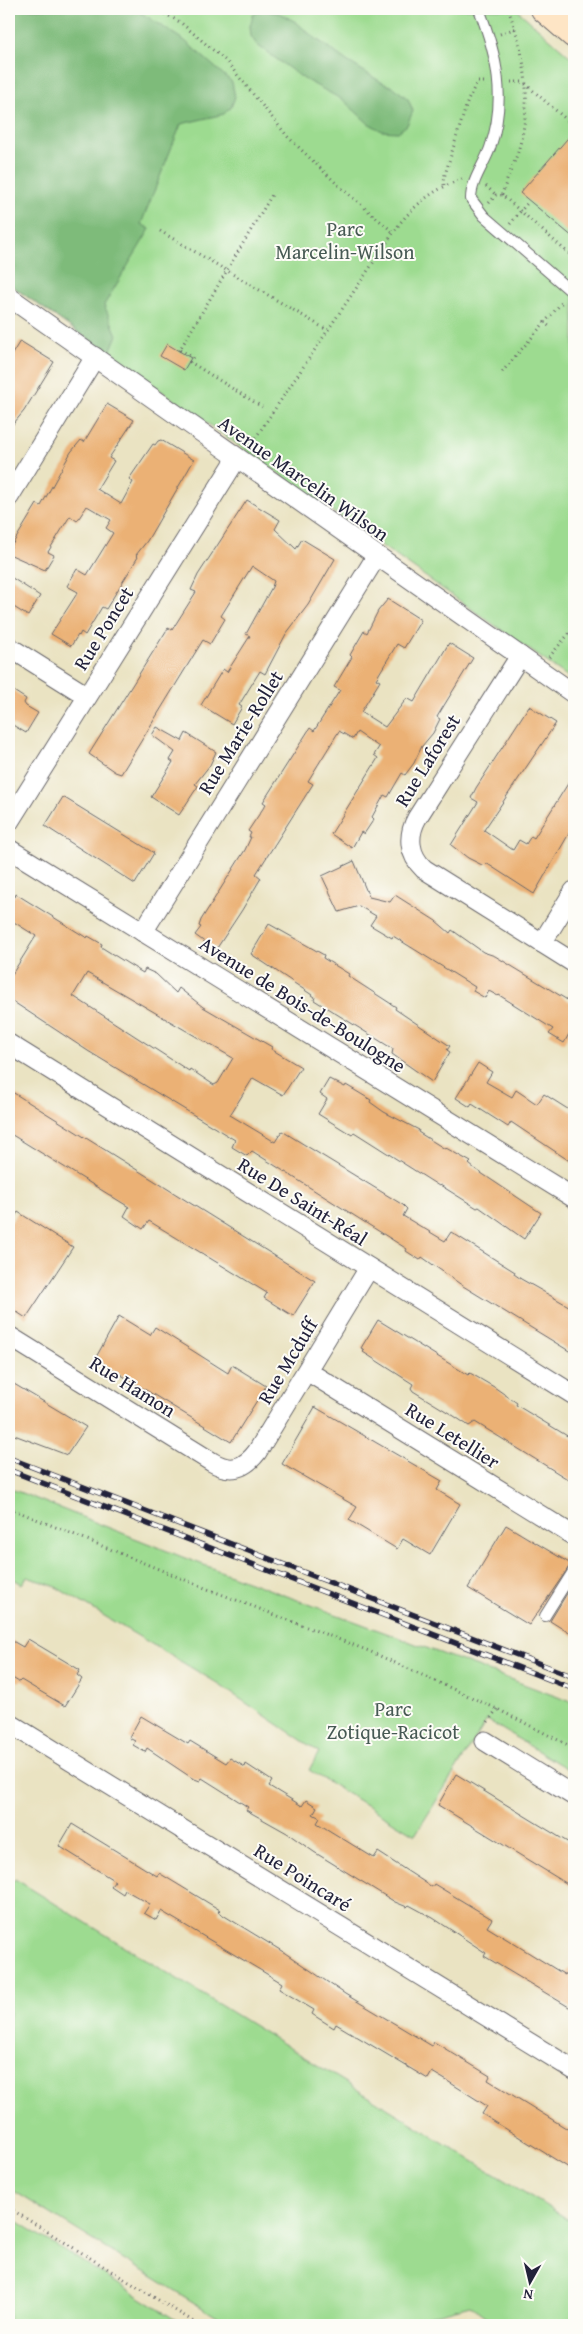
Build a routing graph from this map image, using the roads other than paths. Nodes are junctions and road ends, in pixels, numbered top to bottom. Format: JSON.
{"nodes":[{"id":1,"x":479,"y":9,"type":"edge"},
{"id":2,"x":544,"y":9,"type":"edge"},
{"id":3,"x":574,"y":35,"type":"edge"},
{"id":4,"x":574,"y":294,"type":"edge"},
{"id":5,"x":9,"y":297,"type":"edge"},
{"id":6,"x":95,"y":357,"type":"junction"},
{"id":7,"x":242,"y":454,"type":"junction"},
{"id":8,"x":9,"y":497,"type":"edge"},
{"id":9,"x":376,"y":557,"type":"junction"},
{"id":10,"x":9,"y":647,"type":"edge"},
{"id":11,"x":520,"y":656,"type":"junction"},
{"id":12,"x":574,"y":694,"type":"edge"},
{"id":13,"x":87,"y":696,"type":"junction"},
{"id":14,"x":9,"y":822,"type":"edge"},
{"id":15,"x":9,"y":849,"type":"edge"},
{"id":16,"x":574,"y":891,"type":"edge"},
{"id":17,"x":143,"y":932,"type":"junction"},
{"id":18,"x":542,"y":943,"type":"junction"},
{"id":19,"x":574,"y":963,"type":"edge"},
{"id":20,"x":9,"y":1044,"type":"edge"},
{"id":21,"x":574,"y":1198,"type":"edge"},
{"id":22,"x":368,"y":1268,"type":"junction"},
{"id":23,"x":9,"y":1336,"type":"edge"},
{"id":24,"x":307,"y":1371,"type":"junction"},
{"id":25,"x":574,"y":1395,"type":"edge"},
{"id":26,"x":236,"y":1469,"type":"joint"},
{"id":27,"x":574,"y":1536,"type":"edge"},
{"id":28,"x":574,"y":1570,"type":"edge"},
{"id":29,"x":545,"y":1616,"type":"dead end"},
{"id":30,"x":9,"y":1723,"type":"edge"},
{"id":31,"x":485,"y":1741,"type":"dead end"},
{"id":32,"x":574,"y":1796,"type":"edge"},
{"id":33,"x":574,"y":2070,"type":"edge"}],
"edges":[{"from":1,"to":4,"type":"lane"},
{"from":2,"to":3,"type":"main road"},
{"from":5,"to":6,"type":"street","name":"Avenue Marcelin Wilson"},
{"from":6,"to":7,"type":"street","name":"Avenue Marcelin Wilson"},
{"from":6,"to":8,"type":"street"},
{"from":7,"to":9,"type":"street","name":"Avenue Marcelin Wilson"},
{"from":7,"to":13,"type":"street","name":"Rue Poncet"},
{"from":9,"to":11,"type":"street","name":"Avenue Marcelin Wilson"},
{"from":9,"to":17,"type":"street","name":"Rue Marie-Rollet"},
{"from":10,"to":13,"type":"street"},
{"from":11,"to":12,"type":"street","name":"Avenue Marcelin Wilson"},
{"from":11,"to":18,"type":"street","name":"Rue Laforest"},
{"from":13,"to":14,"type":"street","name":"Rue Poncet"},
{"from":15,"to":17,"type":"street","name":"Avenue de Bois-de-Boulogne"},
{"from":16,"to":18,"type":"street"},
{"from":17,"to":21,"type":"street","name":"Avenue de Bois-de-Boulogne"},
{"from":18,"to":19,"type":"street","name":"Rue Laforest"},
{"from":20,"to":22,"type":"street","name":"Rue De Saint-Réal"},
{"from":22,"to":24,"type":"street","name":"Rue Mcduff"},
{"from":22,"to":25,"type":"street","name":"Rue De Saint-Réal"},
{"from":23,"to":26,"type":"street","name":"Rue Hamon"},
{"from":24,"to":26,"type":"street","name":"Rue Mcduff"},
{"from":24,"to":27,"type":"street","name":"Rue Letellier"},
{"from":28,"to":29,"type":"lane"},
{"from":30,"to":33,"type":"street","name":"Rue Poincaré"},
{"from":31,"to":32,"type":"street"}]}
